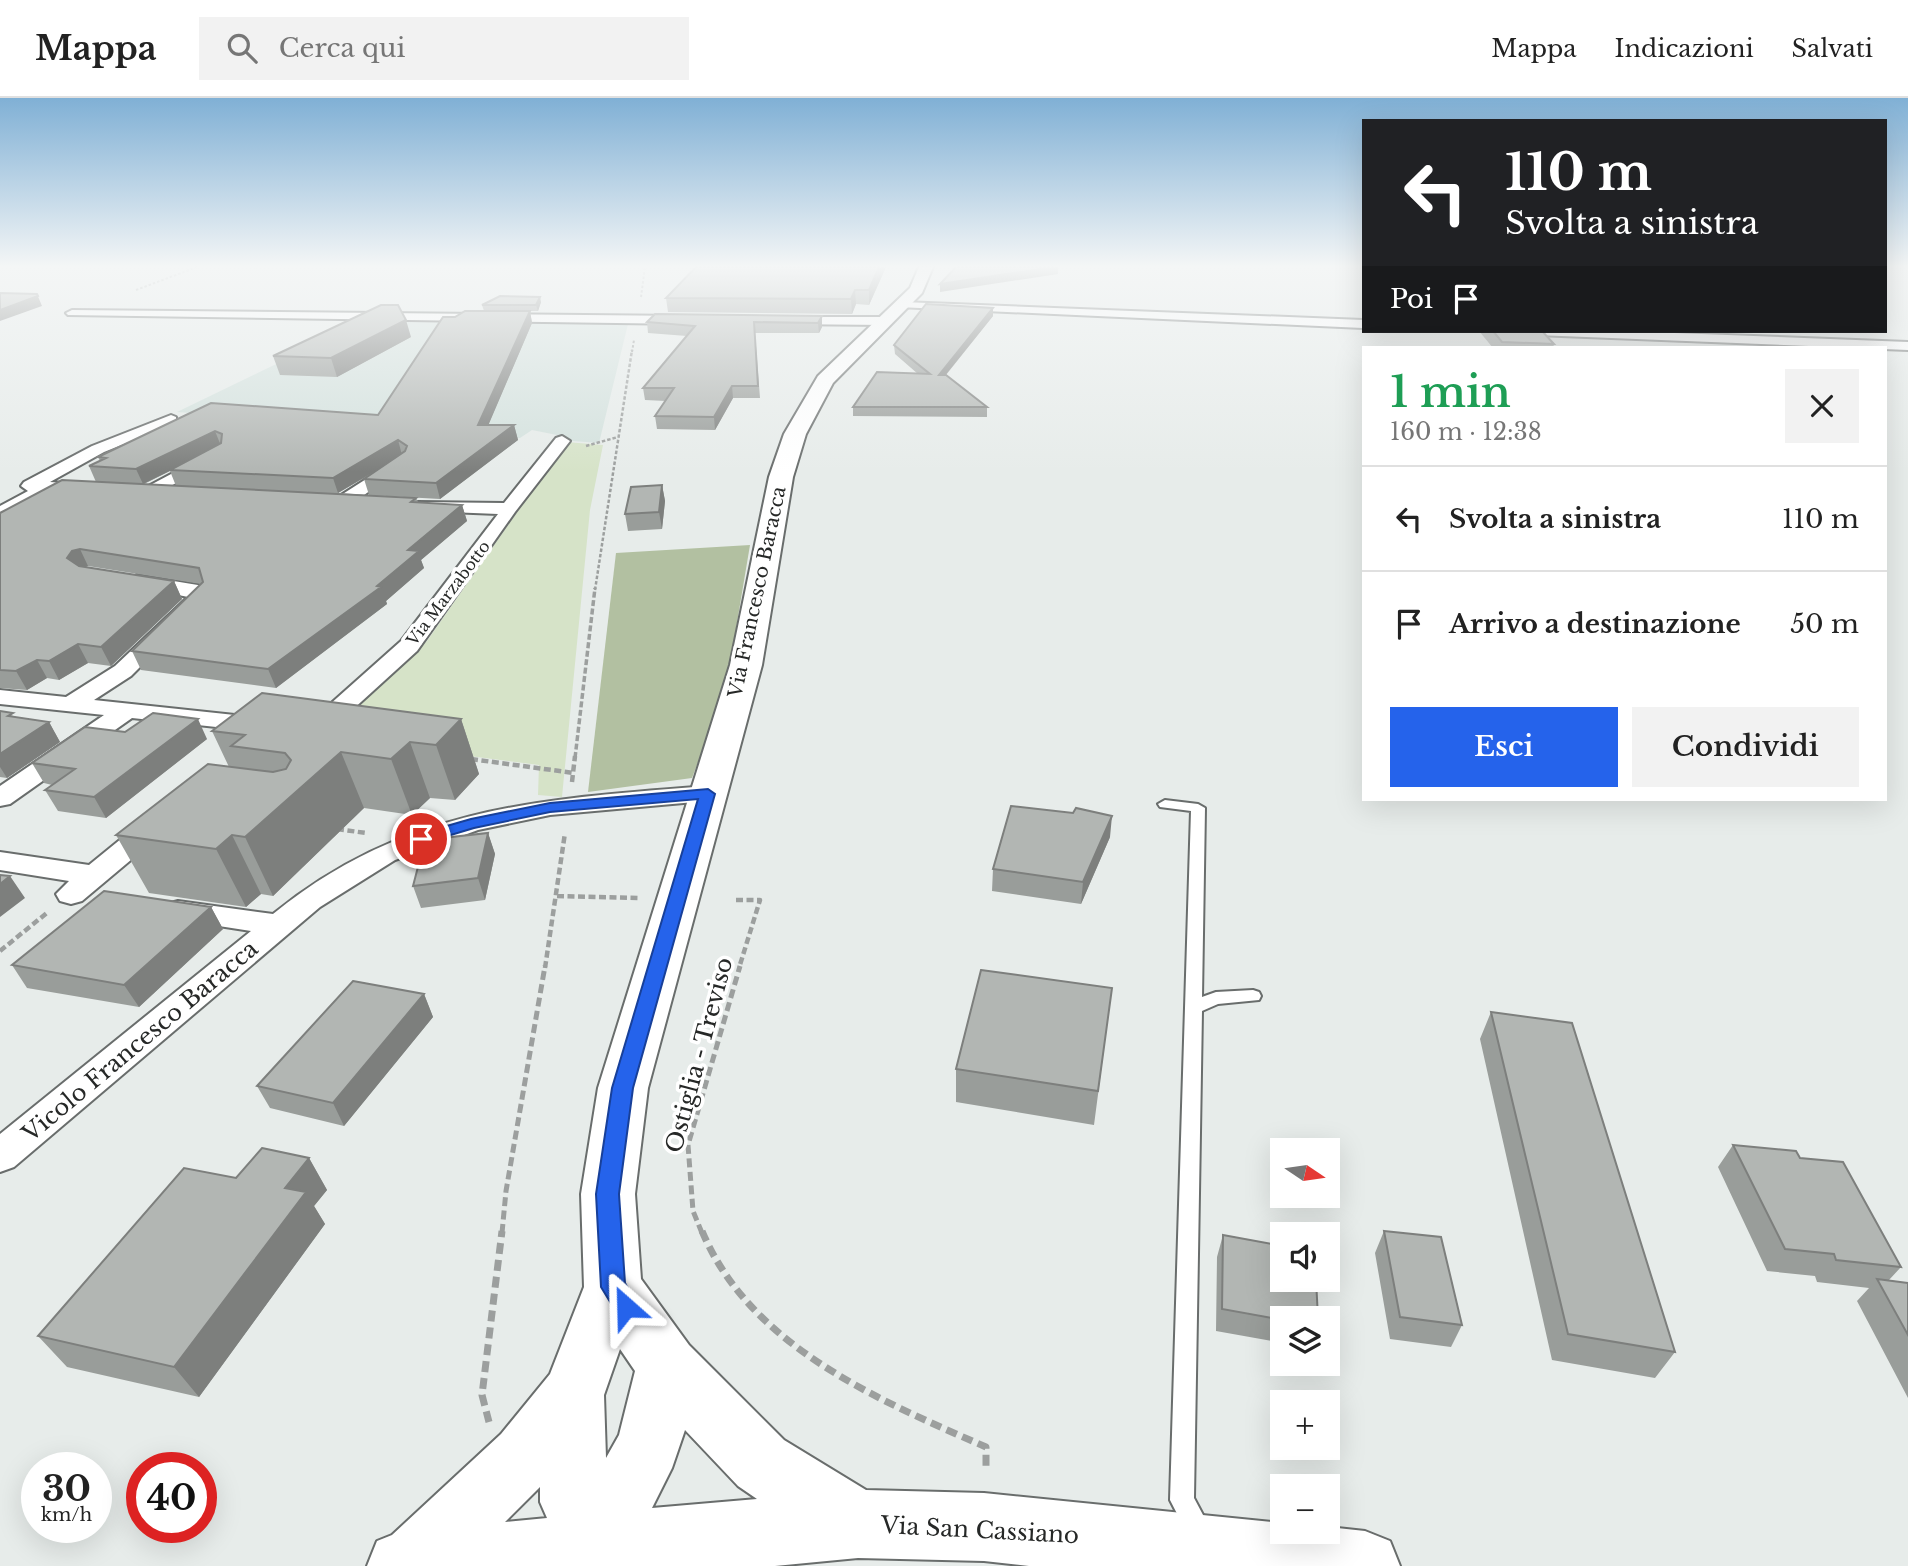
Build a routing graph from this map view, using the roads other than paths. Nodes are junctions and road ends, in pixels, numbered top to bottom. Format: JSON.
{"nodes":[{"id":1,"x":871,"y":336,"type":"edge"},
{"id":2,"x":1648,"y":336,"type":"edge"},
{"id":3,"x":1908,"y":346,"type":"edge"},
{"id":4,"x":171,"y":420,"type":"edge"},
{"id":5,"x":562,"y":441,"type":"dead end"},
{"id":6,"x":220,"y":453,"type":"edge"},
{"id":7,"x":401,"y":462,"type":"edge"},
{"id":8,"x":47,"y":487,"type":"junction"},
{"id":9,"x":110,"y":490,"type":"edge"},
{"id":10,"x":187,"y":493,"type":"edge"},
{"id":11,"x":372,"y":503,"type":"edge"},
{"id":12,"x":399,"y":504,"type":"edge"},
{"id":13,"x":504,"y":510,"type":"junction"},
{"id":14,"x":0,"y":513,"type":"edge"},
{"id":15,"x":114,"y":578,"type":"edge"},
{"id":16,"x":0,"y":697,"type":"edge"},
{"id":17,"x":69,"y":705,"type":"junction"},
{"id":18,"x":127,"y":711,"type":"junction"},
{"id":19,"x":708,"y":794,"type":"junction"},
{"id":20,"x":0,"y":799,"type":"edge"},
{"id":21,"x":1165,"y":804,"type":"dead end"},
{"id":22,"x":174,"y":811,"type":"edge"},
{"id":23,"x":0,"y":861,"type":"edge"},
{"id":24,"x":154,"y":907,"type":"edge"},
{"id":25,"x":279,"y":925,"type":"junction"},
{"id":26,"x":1253,"y":996,"type":"dead end"},
{"id":27,"x":1195,"y":1007,"type":"junction"},
{"id":28,"x":0,"y":1156,"type":"edge"},
{"id":29,"x":613,"y":1287,"type":"junction"},
{"id":30,"x":667,"y":1366,"type":"junction"},
{"id":31,"x":572,"y":1395,"type":"junction"},
{"id":32,"x":858,"y":1524,"type":"junction"},
{"id":33,"x":594,"y":1549,"type":"junction"},
{"id":34,"x":1208,"y":1557,"type":"edge"},
{"id":35,"x":406,"y":1565,"type":"edge"},
{"id":36,"x":1364,"y":1566,"type":"edge"}],
"edges":[{"from":1,"to":19,"type":"street","name":"Via Francesco Baracca"},
{"from":2,"to":3,"type":"street"},
{"from":4,"to":8,"type":"street"},
{"from":5,"to":13,"type":"street","name":"Via Marzabotto"},
{"from":6,"to":10,"type":"street"},
{"from":7,"to":11,"type":"street"},
{"from":8,"to":9,"type":"street"},
{"from":8,"to":14,"type":"street"},
{"from":12,"to":13,"type":"street","name":"Via Marzabotto"},
{"from":13,"to":18,"type":"street","name":"Via Marzabotto"},
{"from":15,"to":17,"type":"street"},
{"from":16,"to":17,"type":"street"},
{"from":17,"to":18,"type":"street"},
{"from":18,"to":20,"type":"street"},
{"from":19,"to":25,"type":"street","name":"Vicolo Francesco Baracca"},
{"from":19,"to":29,"type":"street","name":"Via Francesco Baracca"},
{"from":21,"to":27,"type":"lane"},
{"from":22,"to":23,"type":"street"},
{"from":24,"to":25,"type":"street","name":"Vicolo Francesco Baracca"},
{"from":25,"to":28,"type":"street","name":"Vicolo Francesco Baracca"},
{"from":26,"to":27,"type":"lane"},
{"from":27,"to":34,"type":"lane"},
{"from":29,"to":30,"type":"street"},
{"from":29,"to":31,"type":"street","name":"Via Francesco Baracca"},
{"from":30,"to":32,"type":"street"},
{"from":30,"to":33,"type":"street"},
{"from":31,"to":33,"type":"street","name":"Via Francesco Baracca"},
{"from":31,"to":35,"type":"street","name":"Via Francesco Baracca"},
{"from":32,"to":33,"type":"street","name":"Via San Cassiano"},
{"from":32,"to":34,"type":"street","name":"Via San Cassiano"},
{"from":33,"to":35,"type":"street","name":"Via San Cassiano"},
{"from":34,"to":36,"type":"street","name":"Via San Cassiano"}]}
